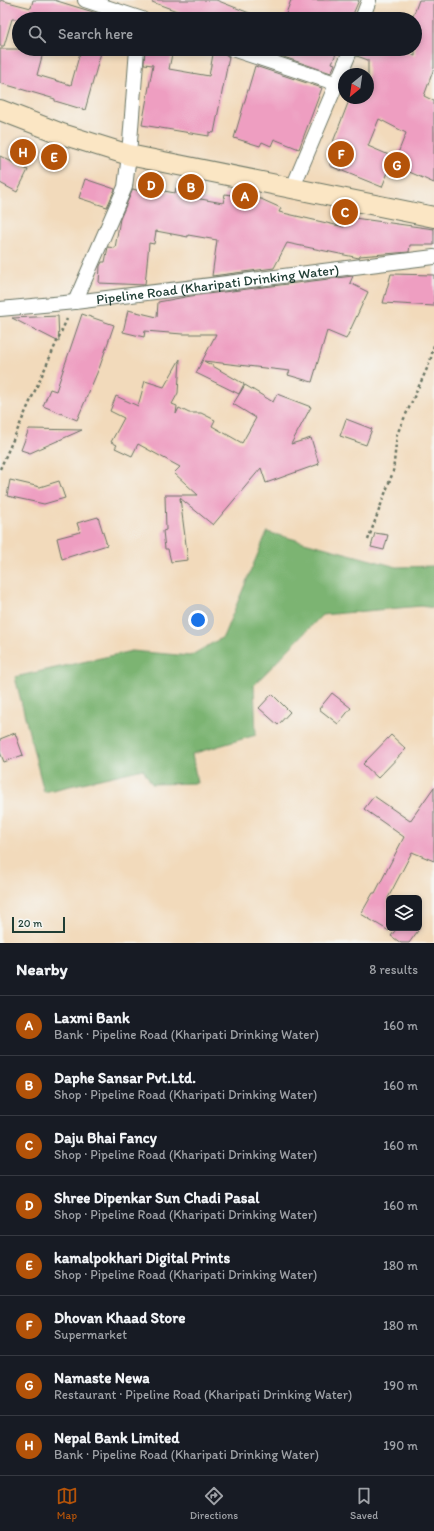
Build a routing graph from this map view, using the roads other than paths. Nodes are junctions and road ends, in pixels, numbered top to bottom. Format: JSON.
{"nodes":[{"id":1,"x":85,"y":0,"type":"edge"},
{"id":2,"x":369,"y":0,"type":"edge"},
{"id":3,"x":120,"y":12,"type":"edge"},
{"id":4,"x":365,"y":12,"type":"edge"},
{"id":5,"x":136,"y":56,"type":"edge"},
{"id":6,"x":253,"y":56,"type":"edge"},
{"id":7,"x":348,"y":56,"type":"edge"},
{"id":8,"x":344,"y":68,"type":"edge"},
{"id":9,"x":338,"y":84,"type":"joint"},
{"id":10,"x":0,"y":110,"type":"edge"},
{"id":11,"x":129,"y":155,"type":"junction"},
{"id":12,"x":293,"y":187,"type":"junction"},
{"id":13,"x":434,"y":217,"type":"edge"},
{"id":14,"x":434,"y":257,"type":"edge"},
{"id":15,"x":75,"y":302,"type":"junction"},
{"id":16,"x":0,"y":309,"type":"edge"}],
"edges":[{"from":1,"to":3,"type":"street"},
{"from":2,"to":4,"type":"street"},
{"from":5,"to":11,"type":"street"},
{"from":6,"to":9,"type":"street"},
{"from":7,"to":8,"type":"street"},
{"from":9,"to":12,"type":"street"},
{"from":10,"to":11,"type":"main road"},
{"from":11,"to":12,"type":"main road"},
{"from":11,"to":15,"type":"street"},
{"from":12,"to":13,"type":"main road"},
{"from":14,"to":15,"type":"street","name":"Pipeline Road (Kharipati Drinking Water)"},
{"from":15,"to":16,"type":"street","name":"Pipeline Road (Kharipati Drinking Water)"}]}
